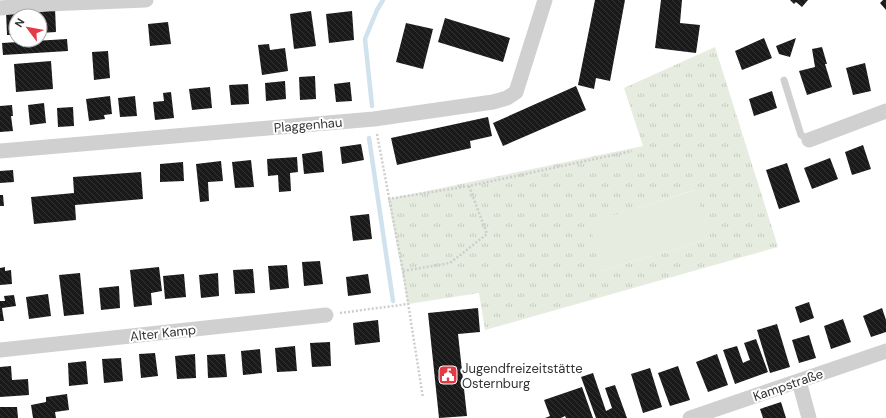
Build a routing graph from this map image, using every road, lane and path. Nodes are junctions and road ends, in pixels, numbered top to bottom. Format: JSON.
{"nodes":[{"id":1,"x":146,"y":0,"type":"edge"},
{"id":2,"x":545,"y":0,"type":"edge"},
{"id":3,"x":47,"y":2,"type":"edge"},
{"id":4,"x":0,"y":8,"type":"edge"},
{"id":5,"x":784,"y":80,"type":"dead end"},
{"id":6,"x":886,"y":111,"type":"edge"},
{"id":7,"x":374,"y":119,"type":"junction"},
{"id":8,"x":809,"y":140,"type":"joint"},
{"id":9,"x":0,"y":151,"type":"edge"},
{"id":10,"x":632,"y":151,"type":"dead end"},
{"id":11,"x":469,"y":186,"type":"junction"},
{"id":12,"x":388,"y":199,"type":"junction"},
{"id":13,"x":403,"y":272,"type":"junction"},
{"id":14,"x":408,"y":304,"type":"junction"},
{"id":15,"x":326,"y":315,"type":"joint"},
{"id":16,"x":0,"y":350,"type":"edge"},
{"id":17,"x":886,"y":351,"type":"edge"},
{"id":18,"x":798,"y":381,"type":"junction"},
{"id":19,"x":423,"y":398,"type":"dead end"},
{"id":20,"x":690,"y":418,"type":"edge"},
{"id":21,"x":809,"y":418,"type":"edge"}],
"edges":[{"from":1,"to":3,"type":"street"},
{"from":2,"to":7,"type":"street","name":"Plaggenhau"},
{"from":3,"to":4,"type":"street"},
{"from":5,"to":8,"type":"lane"},
{"from":6,"to":8,"type":"street"},
{"from":7,"to":9,"type":"street","name":"Plaggenhau"},
{"from":7,"to":12,"type":"path"},
{"from":10,"to":11,"type":"path"},
{"from":11,"to":12,"type":"path"},
{"from":11,"to":13,"type":"path"},
{"from":12,"to":13,"type":"path"},
{"from":13,"to":14,"type":"path"},
{"from":14,"to":15,"type":"path"},
{"from":14,"to":19,"type":"path"},
{"from":15,"to":16,"type":"street","name":"Alter Kamp"},
{"from":17,"to":18,"type":"street","name":"Kampstraße"},
{"from":18,"to":20,"type":"street","name":"Kampstraße"},
{"from":18,"to":21,"type":"street"}]}
